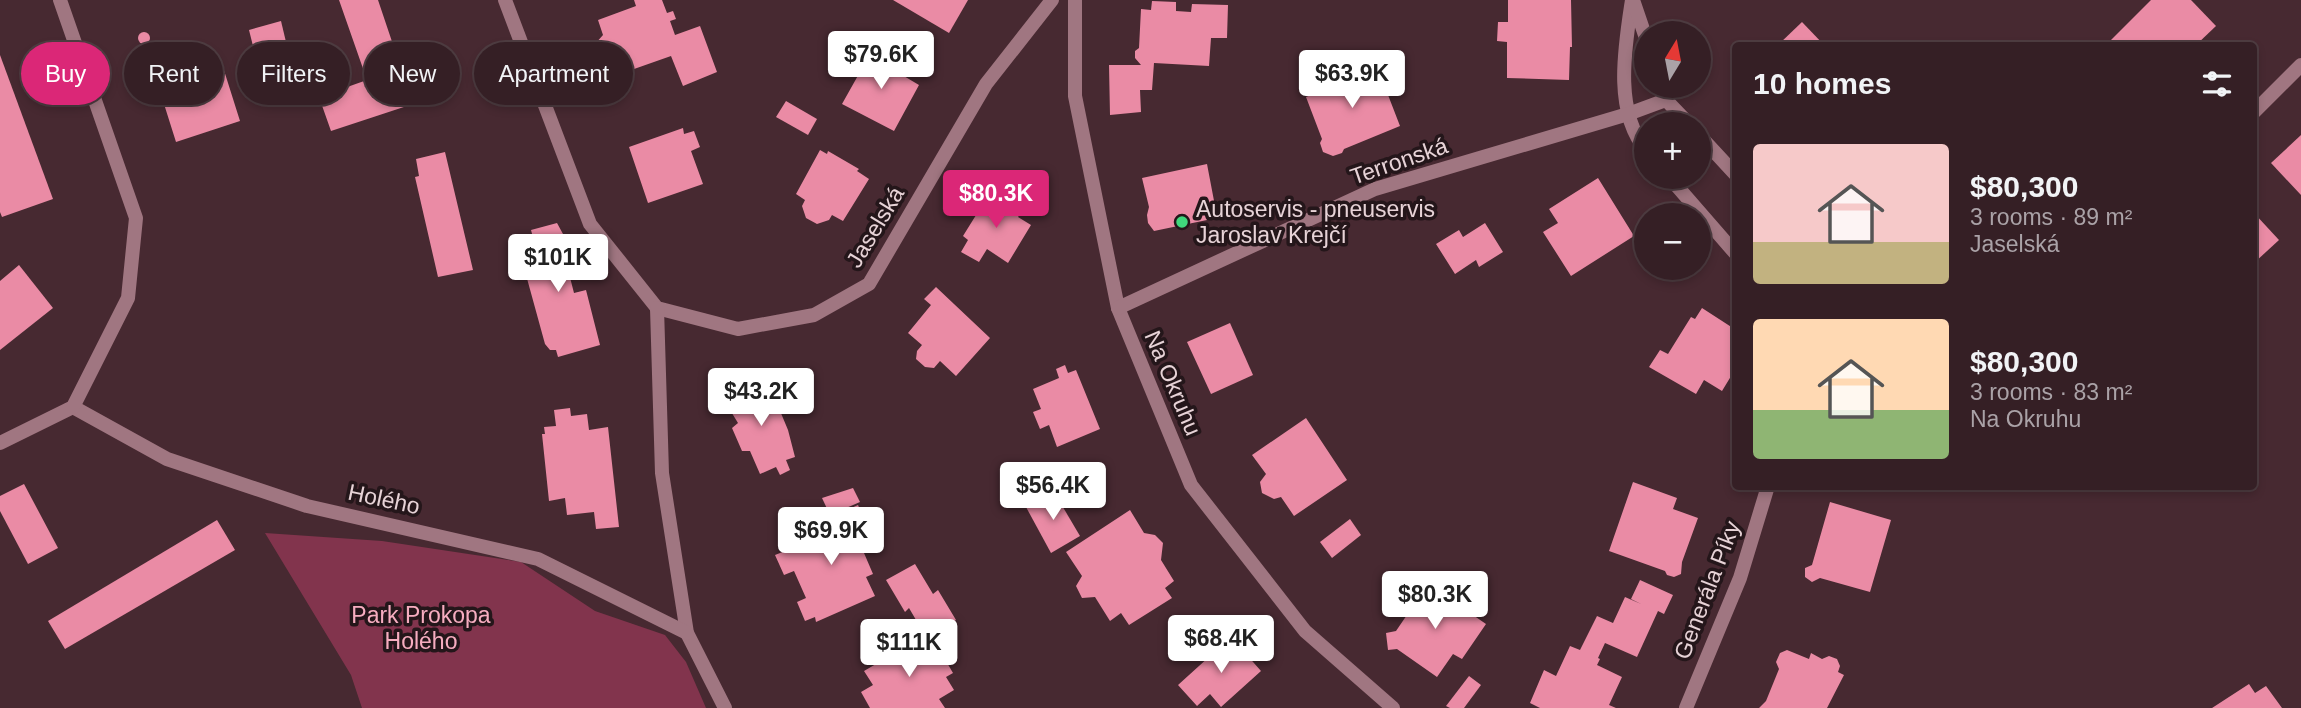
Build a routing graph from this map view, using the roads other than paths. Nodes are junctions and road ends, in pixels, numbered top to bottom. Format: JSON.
{"nodes":[{"id":1,"x":60,"y":0,"type":"edge"},
{"id":2,"x":505,"y":0,"type":"edge"},
{"id":3,"x":1052,"y":0,"type":"edge"},
{"id":4,"x":1075,"y":0,"type":"edge"},
{"id":5,"x":1632,"y":0,"type":"edge"},
{"id":6,"x":1640,"y":21,"type":"edge"},
{"id":7,"x":2301,"y":65,"type":"edge"},
{"id":8,"x":1656,"y":98,"type":"edge"},
{"id":9,"x":1668,"y":98,"type":"edge"},
{"id":10,"x":2257,"y":109,"type":"edge"},
{"id":11,"x":1679,"y":112,"type":"edge"},
{"id":12,"x":1629,"y":114,"type":"junction"},
{"id":13,"x":1634,"y":126,"type":"edge"},
{"id":14,"x":1711,"y":148,"type":"edge"},
{"id":15,"x":1732,"y":171,"type":"edge"},
{"id":16,"x":1679,"y":189,"type":"edge"},
{"id":17,"x":1732,"y":249,"type":"edge"},
{"id":18,"x":657,"y":308,"type":"junction"},
{"id":19,"x":1118,"y":308,"type":"junction"},
{"id":20,"x":73,"y":407,"type":"junction"},
{"id":21,"x":0,"y":443,"type":"edge"},
{"id":22,"x":1767,"y":490,"type":"edge"},
{"id":23,"x":687,"y":633,"type":"junction"},
{"id":24,"x":725,"y":708,"type":"edge"},
{"id":25,"x":1392,"y":708,"type":"edge"},
{"id":26,"x":1686,"y":708,"type":"edge"}],
"edges":[{"from":1,"to":20,"type":"street"},
{"from":2,"to":18,"type":"street"},
{"from":3,"to":18,"type":"street","name":"Jaselská"},
{"from":4,"to":19,"type":"street","name":"Na Okruhu"},
{"from":5,"to":6,"type":"street"},
{"from":5,"to":12,"type":"street"},
{"from":7,"to":10,"type":"street"},
{"from":8,"to":12,"type":"street","name":"Terronská"},
{"from":9,"to":11,"type":"street"},
{"from":12,"to":13,"type":"street"},
{"from":12,"to":19,"type":"street","name":"Terronská"},
{"from":14,"to":15,"type":"street"},
{"from":16,"to":17,"type":"street"},
{"from":18,"to":23,"type":"street"},
{"from":19,"to":25,"type":"street","name":"Na Okruhu"},
{"from":20,"to":21,"type":"street"},
{"from":20,"to":23,"type":"street","name":"Holého"},
{"from":22,"to":26,"type":"street","name":"Generála Píky"},
{"from":23,"to":24,"type":"street"}]}
